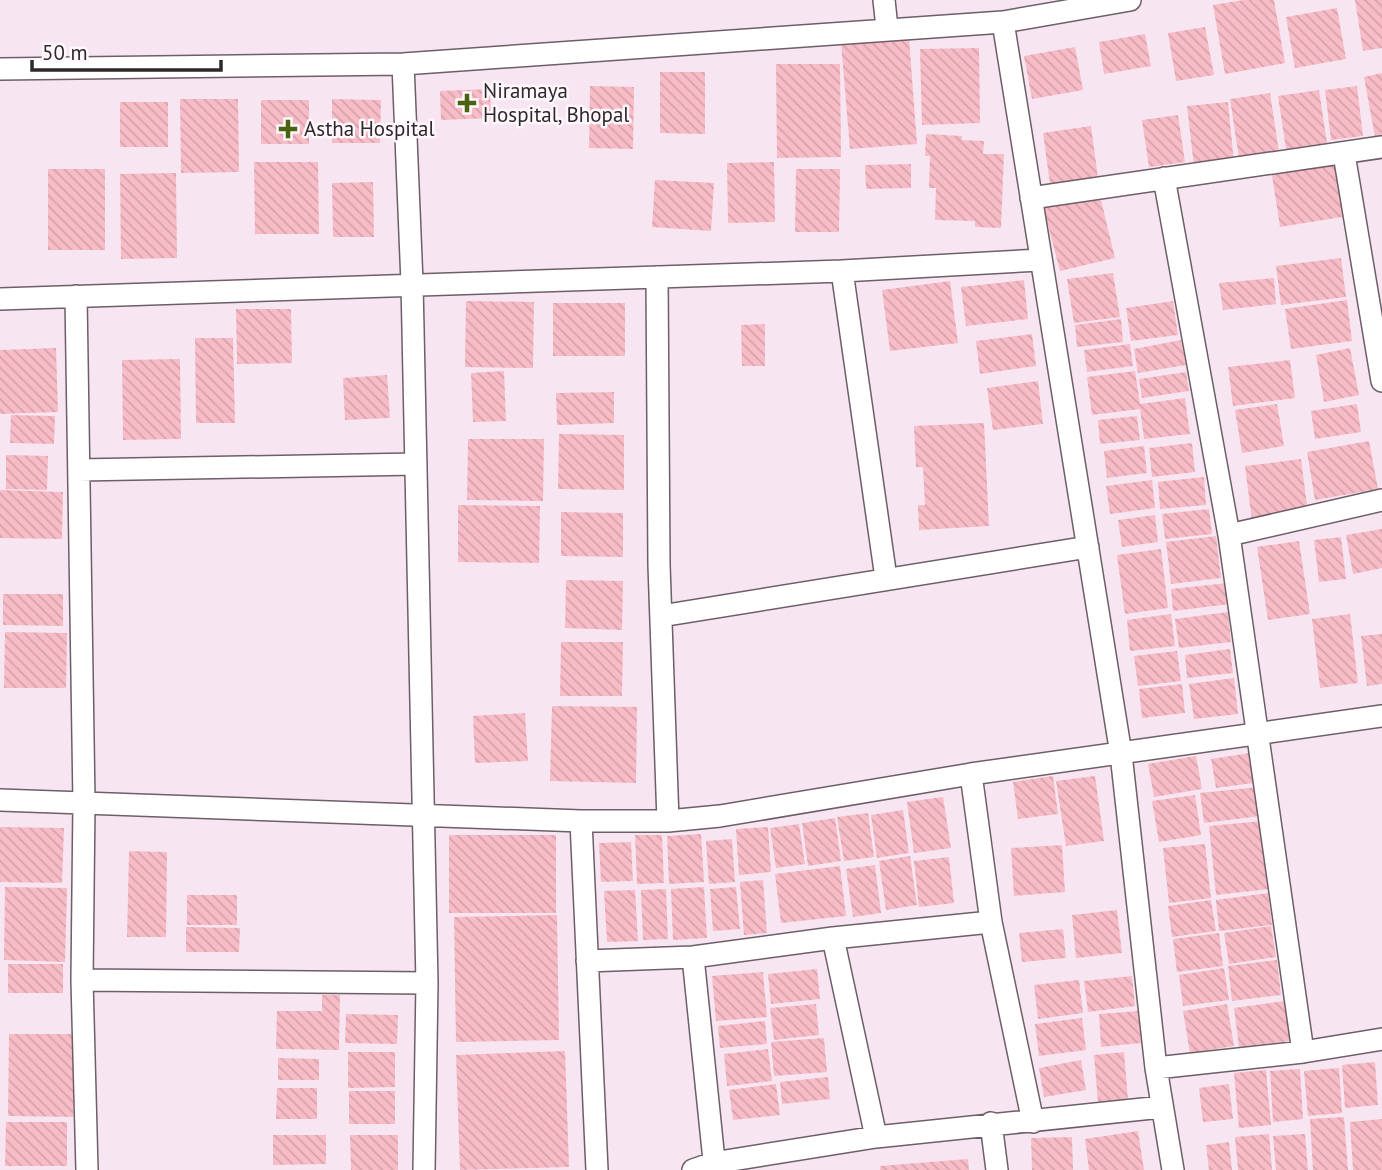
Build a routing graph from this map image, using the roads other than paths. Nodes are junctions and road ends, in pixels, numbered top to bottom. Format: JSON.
{"nodes":[{"id":1,"x":884,"y":0,"type":"edge"},
{"id":2,"x":1130,"y":0,"type":"edge"},
{"id":3,"x":1003,"y":22,"type":"junction"},
{"id":4,"x":887,"y":28,"type":"junction"},
{"id":5,"x":403,"y":64,"type":"junction"},
{"id":6,"x":0,"y":69,"type":"edge"},
{"id":7,"x":1382,"y":147,"type":"edge"},
{"id":8,"x":1345,"y":154,"type":"junction"},
{"id":9,"x":1164,"y":178,"type":"junction"},
{"id":10,"x":1031,"y":198,"type":"junction"},
{"id":11,"x":1040,"y":260,"type":"junction"},
{"id":12,"x":842,"y":271,"type":"junction"},
{"id":13,"x":657,"y":277,"type":"junction"},
{"id":14,"x":412,"y":284,"type":"junction"},
{"id":15,"x":75,"y":296,"type":"junction"},
{"id":16,"x":0,"y":299,"type":"edge"},
{"id":17,"x":1382,"y":381,"type":"edge"},
{"id":18,"x":416,"y":464,"type":"junction"},
{"id":19,"x":79,"y":470,"type":"junction"},
{"id":20,"x":1382,"y":500,"type":"edge"},
{"id":21,"x":1229,"y":535,"type":"junction"},
{"id":22,"x":1088,"y":547,"type":"junction"},
{"id":23,"x":886,"y":578,"type":"junction"},
{"id":24,"x":661,"y":616,"type":"junction"},
{"id":25,"x":1382,"y":716,"type":"edge"},
{"id":26,"x":1256,"y":735,"type":"junction"},
{"id":27,"x":1121,"y":754,"type":"junction"},
{"id":28,"x":971,"y":774,"type":"junction"},
{"id":29,"x":0,"y":800,"type":"edge"},
{"id":30,"x":84,"y":802,"type":"junction"},
{"id":31,"x":422,"y":814,"type":"junction"},
{"id":32,"x":581,"y":821,"type":"junction"},
{"id":33,"x":668,"y":821,"type":"junction"},
{"id":34,"x":991,"y":922,"type":"junction"},
{"id":35,"x":833,"y":938,"type":"junction"},
{"id":36,"x":693,"y":957,"type":"junction"},
{"id":37,"x":586,"y":961,"type":"junction"},
{"id":38,"x":82,"y":980,"type":"junction"},
{"id":39,"x":427,"y":982,"type":"junction"},
{"id":40,"x":1382,"y":1038,"type":"edge"},
{"id":41,"x":1303,"y":1052,"type":"junction"},
{"id":42,"x":1156,"y":1068,"type":"junction"},
{"id":43,"x":1162,"y":1107,"type":"junction"},
{"id":44,"x":1033,"y":1122,"type":"junction"},
{"id":45,"x":991,"y":1123,"type":"junction"},
{"id":46,"x":876,"y":1137,"type":"junction"},
{"id":47,"x":707,"y":1168,"type":"edge"},
{"id":48,"x":87,"y":1170,"type":"edge"},
{"id":49,"x":424,"y":1170,"type":"edge"},
{"id":50,"x":597,"y":1170,"type":"edge"},
{"id":51,"x":997,"y":1170,"type":"edge"},
{"id":52,"x":1173,"y":1170,"type":"edge"}],
"edges":[{"from":1,"to":4,"type":"street"},
{"from":2,"to":3,"type":"street"},
{"from":3,"to":4,"type":"street"},
{"from":3,"to":10,"type":"street"},
{"from":4,"to":5,"type":"street"},
{"from":5,"to":6,"type":"street"},
{"from":5,"to":14,"type":"street"},
{"from":7,"to":8,"type":"street"},
{"from":8,"to":9,"type":"street"},
{"from":8,"to":17,"type":"street"},
{"from":9,"to":10,"type":"street"},
{"from":9,"to":21,"type":"street"},
{"from":10,"to":11,"type":"street"},
{"from":11,"to":12,"type":"street"},
{"from":11,"to":22,"type":"street"},
{"from":12,"to":13,"type":"street"},
{"from":12,"to":23,"type":"street"},
{"from":13,"to":14,"type":"street"},
{"from":13,"to":24,"type":"street"},
{"from":14,"to":15,"type":"street"},
{"from":14,"to":18,"type":"street"},
{"from":15,"to":16,"type":"street"},
{"from":15,"to":19,"type":"street"},
{"from":18,"to":19,"type":"street"},
{"from":18,"to":31,"type":"street"},
{"from":19,"to":30,"type":"street"},
{"from":20,"to":21,"type":"street"},
{"from":21,"to":26,"type":"street"},
{"from":22,"to":23,"type":"street"},
{"from":22,"to":27,"type":"street"},
{"from":23,"to":24,"type":"street"},
{"from":24,"to":33,"type":"street"},
{"from":25,"to":26,"type":"street"},
{"from":26,"to":27,"type":"street"},
{"from":26,"to":41,"type":"street"},
{"from":27,"to":28,"type":"street"},
{"from":27,"to":42,"type":"street"},
{"from":28,"to":33,"type":"street"},
{"from":28,"to":34,"type":"street"},
{"from":29,"to":30,"type":"street"},
{"from":30,"to":31,"type":"street"},
{"from":30,"to":38,"type":"street"},
{"from":31,"to":32,"type":"street"},
{"from":31,"to":39,"type":"street"},
{"from":32,"to":33,"type":"street"},
{"from":32,"to":37,"type":"street"},
{"from":34,"to":35,"type":"street"},
{"from":34,"to":44,"type":"street"},
{"from":35,"to":36,"type":"street"},
{"from":35,"to":46,"type":"street"},
{"from":36,"to":37,"type":"street"},
{"from":36,"to":47,"type":"street"},
{"from":37,"to":50,"type":"street"},
{"from":38,"to":39,"type":"street"},
{"from":38,"to":48,"type":"street"},
{"from":39,"to":49,"type":"street"},
{"from":40,"to":41,"type":"street"},
{"from":41,"to":42,"type":"street"},
{"from":42,"to":43,"type":"street"},
{"from":43,"to":44,"type":"street"},
{"from":43,"to":52,"type":"street"},
{"from":44,"to":45,"type":"street"},
{"from":45,"to":46,"type":"street"},
{"from":45,"to":51,"type":"street"},
{"from":46,"to":47,"type":"street"}]}
